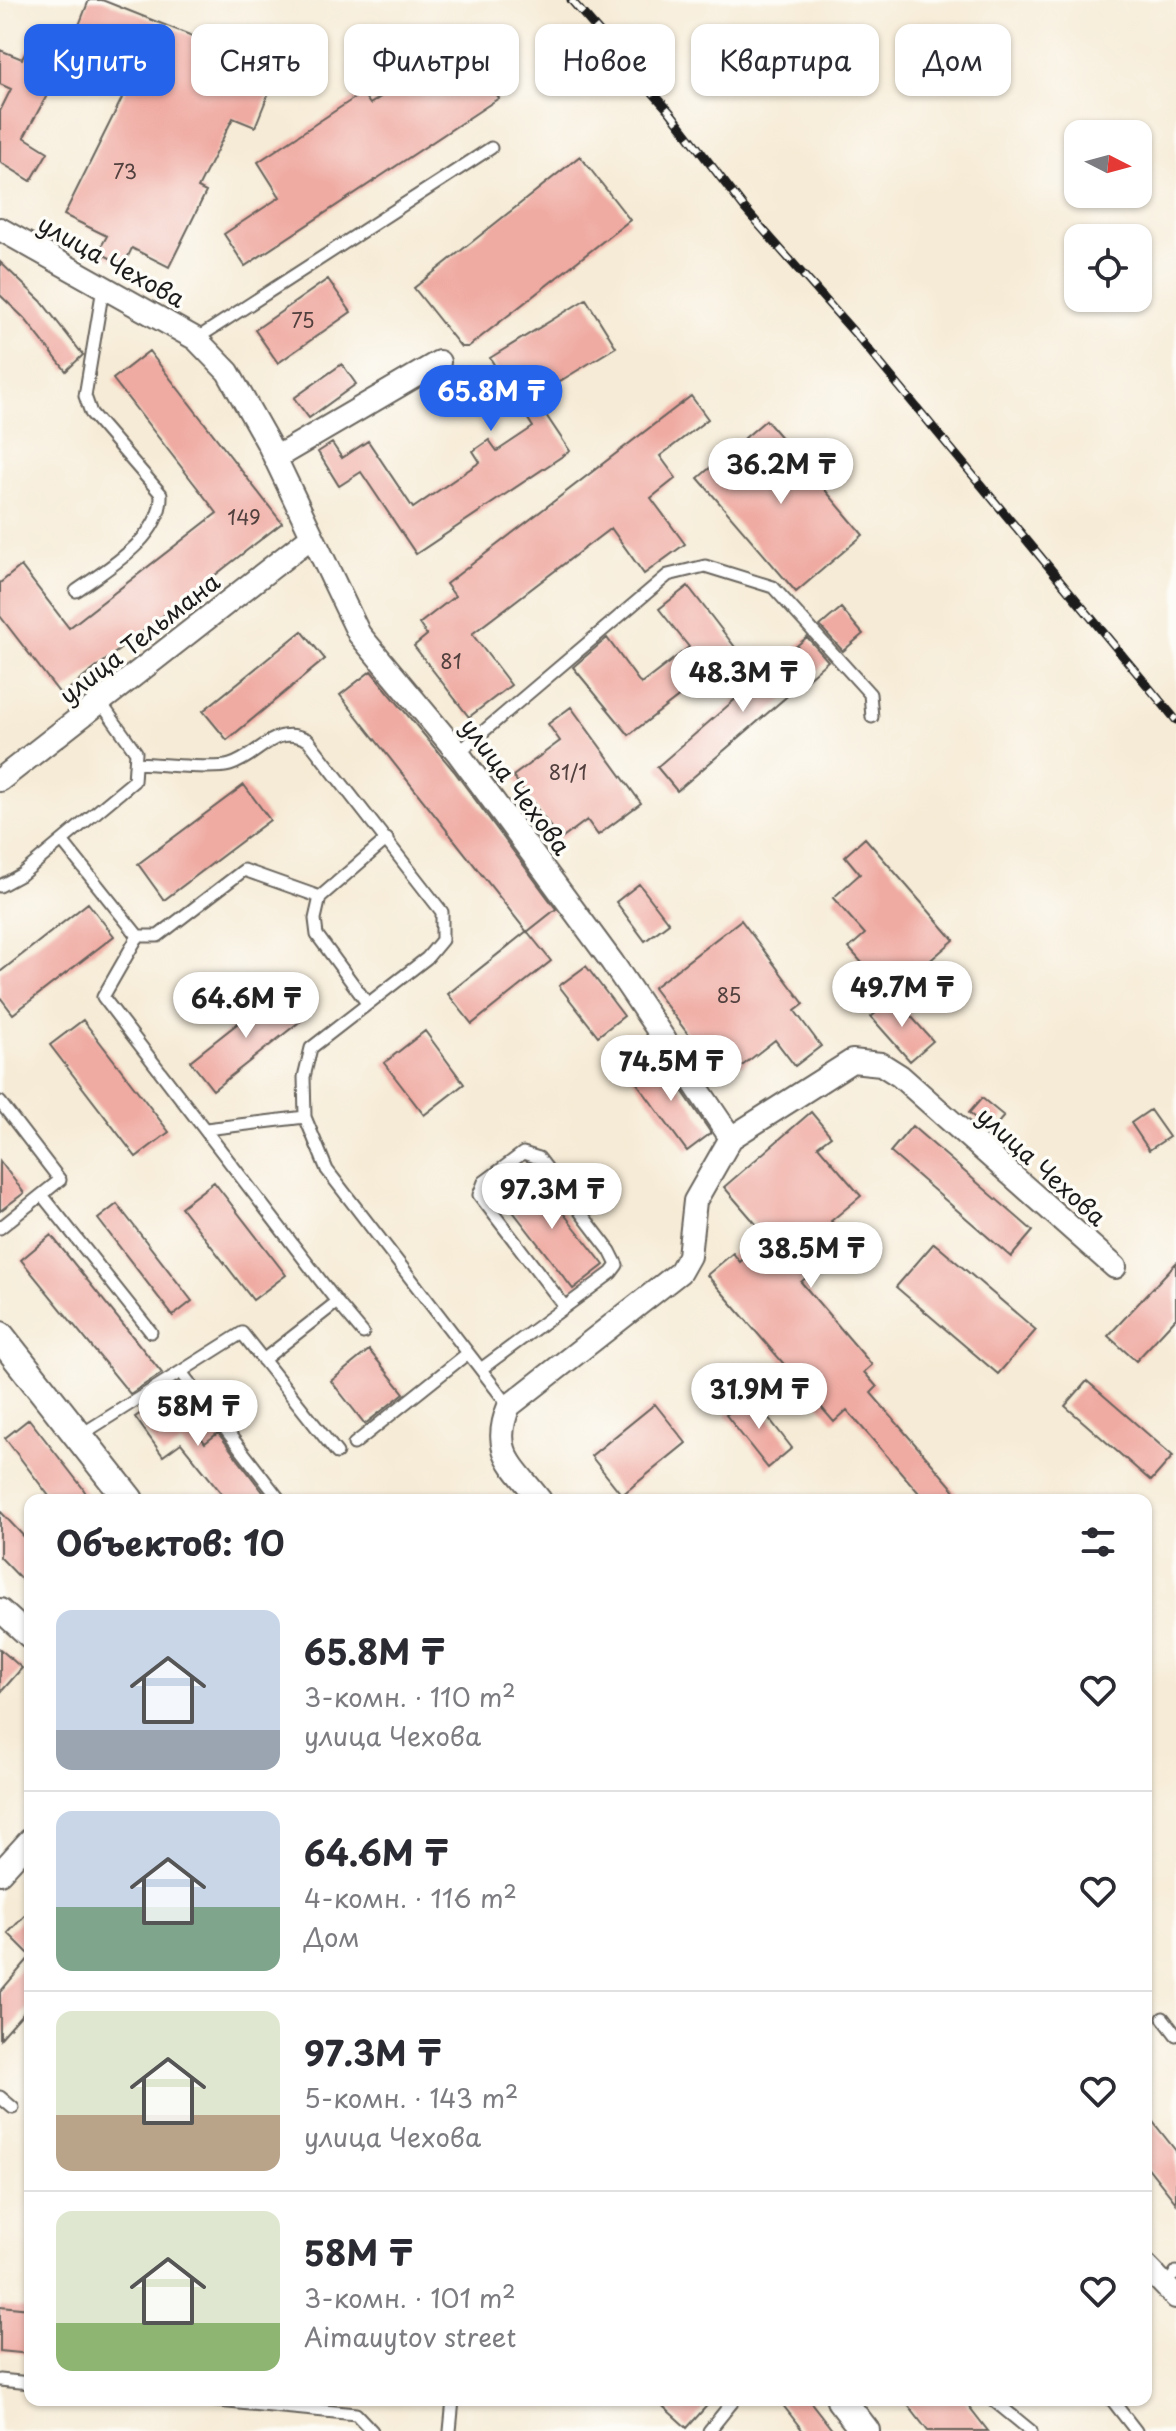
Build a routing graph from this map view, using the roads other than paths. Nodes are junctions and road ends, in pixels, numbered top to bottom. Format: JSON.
{"nodes":[{"id":1,"x":491,"y":148,"type":"dead end"},
{"id":2,"x":0,"y":229,"type":"edge"},
{"id":3,"x":103,"y":288,"type":"junction"},
{"id":4,"x":196,"y":339,"type":"junction"},
{"id":5,"x":439,"y":362,"type":"dead end"},
{"id":6,"x":275,"y":458,"type":"junction"},
{"id":7,"x":311,"y":537,"type":"junction"},
{"id":8,"x":76,"y":591,"type":"dead end"},
{"id":9,"x":101,"y":703,"type":"junction"},
{"id":10,"x":872,"y":717,"type":"dead end"},
{"id":11,"x":458,"y":753,"type":"junction"},
{"id":12,"x":137,"y":763,"type":"junction"},
{"id":13,"x":0,"y":780,"type":"edge"},
{"id":14,"x":387,"y":839,"type":"junction"},
{"id":15,"x":62,"y":841,"type":"junction"},
{"id":16,"x":0,"y":886,"type":"edge"},
{"id":17,"x":320,"y":897,"type":"junction"},
{"id":18,"x":138,"y":936,"type":"junction"},
{"id":19,"x":367,"y":1003,"type":"junction"},
{"id":20,"x":0,"y":1102,"type":"edge"},
{"id":21,"x":305,"y":1117,"type":"junction"},
{"id":22,"x":206,"y":1129,"type":"junction"},
{"id":23,"x":731,"y":1138,"type":"junction"},
{"id":24,"x":42,"y":1195,"type":"junction"},
{"id":25,"x":0,"y":1228,"type":"edge"},
{"id":26,"x":1115,"y":1267,"type":"dead end"},
{"id":27,"x":337,"y":1302,"type":"junction"},
{"id":28,"x":565,"y":1307,"type":"junction"},
{"id":29,"x":151,"y":1332,"type":"dead end"},
{"id":30,"x":363,"y":1333,"type":"dead end"},
{"id":31,"x":0,"y":1336,"type":"edge"},
{"id":32,"x":468,"y":1353,"type":"junction"},
{"id":33,"x":263,"y":1360,"type":"junction"},
{"id":34,"x":481,"y":1369,"type":"junction"},
{"id":35,"x":181,"y":1372,"type":"junction"},
{"id":36,"x":509,"y":1406,"type":"junction"},
{"id":37,"x":79,"y":1436,"type":"junction"},
{"id":38,"x":354,"y":1444,"type":"dead end"},
{"id":39,"x":337,"y":1453,"type":"dead end"},
{"id":40,"x":124,"y":1494,"type":"edge"},
{"id":41,"x":275,"y":1494,"type":"edge"},
{"id":42,"x":535,"y":1494,"type":"edge"},
{"id":43,"x":0,"y":1610,"type":"edge"},
{"id":44,"x":24,"y":1632,"type":"edge"},
{"id":45,"x":24,"y":1847,"type":"edge"},
{"id":46,"x":0,"y":1873,"type":"edge"},
{"id":47,"x":1163,"y":2018,"type":"dead end"},
{"id":48,"x":1176,"y":2035,"type":"edge"},
{"id":49,"x":0,"y":2097,"type":"edge"},
{"id":50,"x":13,"y":2108,"type":"dead end"},
{"id":51,"x":1152,"y":2270,"type":"edge"},
{"id":52,"x":1175,"y":2280,"type":"edge"},
{"id":53,"x":0,"y":2380,"type":"edge"},
{"id":54,"x":24,"y":2382,"type":"edge"},
{"id":55,"x":301,"y":2406,"type":"edge"},
{"id":56,"x":452,"y":2406,"type":"edge"},
{"id":57,"x":729,"y":2406,"type":"edge"},
{"id":58,"x":846,"y":2406,"type":"edge"},
{"id":59,"x":1000,"y":2406,"type":"edge"},
{"id":60,"x":1117,"y":2406,"type":"edge"},
{"id":61,"x":372,"y":2431,"type":"edge"},
{"id":62,"x":450,"y":2431,"type":"edge"},
{"id":63,"x":709,"y":2431,"type":"edge"},
{"id":64,"x":865,"y":2431,"type":"edge"},
{"id":65,"x":1031,"y":2431,"type":"edge"},
{"id":66,"x":1136,"y":2431,"type":"edge"}],
"edges":[{"from":1,"to":4,"type":"lane"},
{"from":2,"to":3,"type":"street","name":"улица Чехова"},
{"from":3,"to":4,"type":"street","name":"улица Чехова"},
{"from":3,"to":8,"type":"lane"},
{"from":4,"to":6,"type":"street","name":"улица Чехова"},
{"from":5,"to":6,"type":"street"},
{"from":6,"to":7,"type":"street","name":"улица Чехова"},
{"from":7,"to":9,"type":"street","name":"улица Тельмана"},
{"from":7,"to":11,"type":"street","name":"улица Чехова"},
{"from":9,"to":12,"type":"lane"},
{"from":9,"to":13,"type":"street","name":"улица Тельмана"},
{"from":10,"to":11,"type":"lane"},
{"from":11,"to":23,"type":"street","name":"улица Чехова"},
{"from":12,"to":14,"type":"lane"},
{"from":12,"to":15,"type":"lane"},
{"from":14,"to":17,"type":"lane"},
{"from":14,"to":19,"type":"lane"},
{"from":15,"to":16,"type":"lane"},
{"from":15,"to":18,"type":"lane"},
{"from":17,"to":18,"type":"lane"},
{"from":17,"to":19,"type":"lane"},
{"from":18,"to":22,"type":"lane"},
{"from":19,"to":21,"type":"lane"},
{"from":20,"to":24,"type":"lane"},
{"from":21,"to":22,"type":"lane"},
{"from":21,"to":32,"type":"lane"},
{"from":22,"to":27,"type":"lane"},
{"from":23,"to":26,"type":"street","name":"улица Чехова"},
{"from":23,"to":36,"type":"street","name":"улица Чехова"},
{"from":24,"to":25,"type":"lane"},
{"from":24,"to":29,"type":"lane"},
{"from":27,"to":30,"type":"lane"},
{"from":27,"to":33,"type":"lane"},
{"from":28,"to":28,"type":"lane"},
{"from":28,"to":34,"type":"lane"},
{"from":31,"to":37,"type":"street"},
{"from":32,"to":34,"type":"lane"},
{"from":32,"to":38,"type":"lane"},
{"from":33,"to":35,"type":"lane"},
{"from":33,"to":39,"type":"lane"},
{"from":34,"to":36,"type":"lane"},
{"from":35,"to":37,"type":"lane"},
{"from":35,"to":41,"type":"lane"},
{"from":36,"to":42,"type":"street"},
{"from":37,"to":40,"type":"street"},
{"from":43,"to":44,"type":"street"},
{"from":45,"to":46,"type":"street"},
{"from":47,"to":48,"type":"lane"},
{"from":49,"to":50,"type":"lane"},
{"from":51,"to":52,"type":"street"},
{"from":53,"to":54,"type":"lane"},
{"from":55,"to":61,"type":"lane"},
{"from":56,"to":62,"type":"lane"},
{"from":57,"to":63,"type":"lane"},
{"from":58,"to":64,"type":"street"},
{"from":59,"to":65,"type":"lane"},
{"from":60,"to":66,"type":"lane"}]}
